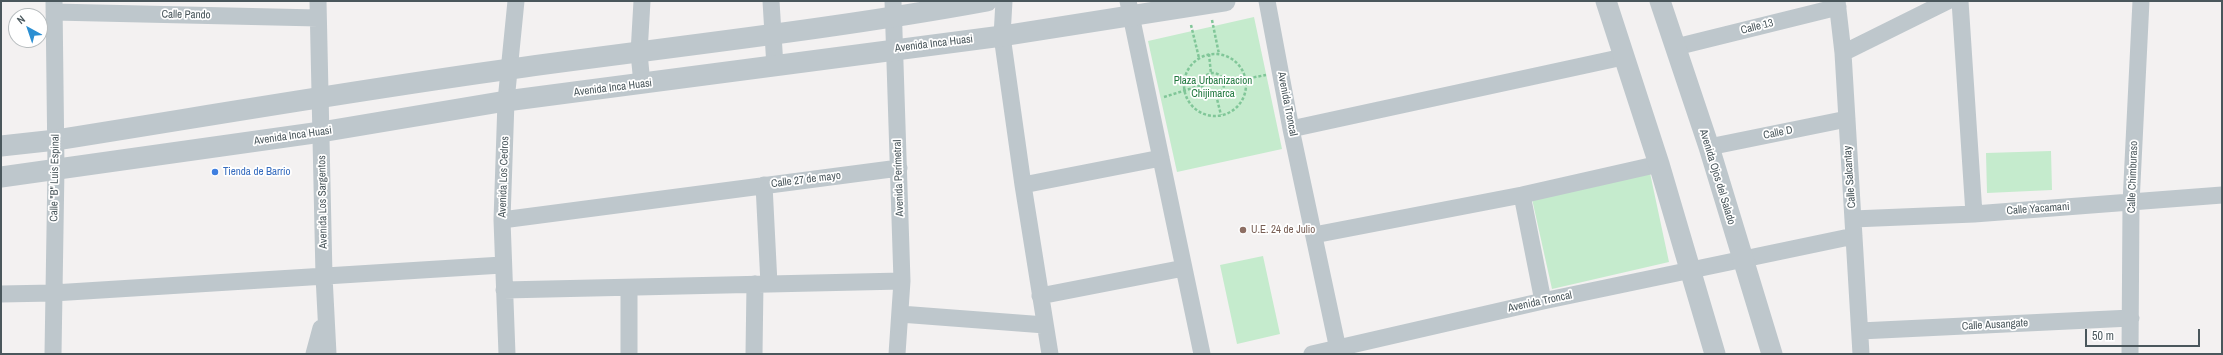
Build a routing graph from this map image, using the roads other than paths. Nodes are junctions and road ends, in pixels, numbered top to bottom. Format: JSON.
{"nodes":[{"id":1,"x":318,"y":1,"type":"edge"},
{"id":2,"x":516,"y":1,"type":"edge"},
{"id":3,"x":642,"y":1,"type":"edge"},
{"id":4,"x":771,"y":1,"type":"edge"},
{"id":5,"x":987,"y":1,"type":"edge"},
{"id":6,"x":1004,"y":1,"type":"edge"},
{"id":7,"x":1267,"y":1,"type":"edge"},
{"id":8,"x":1606,"y":1,"type":"edge"},
{"id":9,"x":1660,"y":1,"type":"edge"},
{"id":10,"x":1948,"y":1,"type":"edge"},
{"id":11,"x":1960,"y":1,"type":"edge"},
{"id":12,"x":2141,"y":1,"type":"edge"},
{"id":13,"x":1217,"y":2,"type":"edge"},
{"id":14,"x":1838,"y":4,"type":"edge"},
{"id":15,"x":54,"y":6,"type":"edge"},
{"id":16,"x":1129,"y":8,"type":"edge"},
{"id":17,"x":894,"y":10,"type":"edge"},
{"id":18,"x":318,"y":18,"type":"junction"},
{"id":19,"x":773,"y":36,"type":"junction"},
{"id":20,"x":1002,"y":36,"type":"junction"},
{"id":21,"x":1676,"y":47,"type":"junction"},
{"id":22,"x":896,"y":49,"type":"junction"},
{"id":23,"x":639,"y":53,"type":"junction"},
{"id":24,"x":1843,"y":53,"type":"junction"},
{"id":25,"x":1623,"y":57,"type":"junction"},
{"id":26,"x":775,"y":66,"type":"junction"},
{"id":27,"x":509,"y":69,"type":"junction"},
{"id":28,"x":642,"y":84,"type":"junction"},
{"id":29,"x":320,"y":99,"type":"junction"},
{"id":30,"x":506,"y":102,"type":"junction"},
{"id":31,"x":1847,"y":119,"type":"junction"},
{"id":32,"x":1291,"y":129,"type":"junction"},
{"id":33,"x":321,"y":132,"type":"junction"},
{"id":34,"x":56,"y":140,"type":"junction"},
{"id":35,"x":1,"y":146,"type":"edge"},
{"id":36,"x":1709,"y":147,"type":"junction"},
{"id":37,"x":1161,"y":158,"type":"junction"},
{"id":38,"x":1659,"y":164,"type":"junction"},
{"id":39,"x":56,"y":168,"type":"junction"},
{"id":40,"x":899,"y":168,"type":"junction"},
{"id":41,"x":1,"y":177,"type":"edge"},
{"id":42,"x":764,"y":185,"type":"junction"},
{"id":43,"x":1023,"y":185,"type":"junction"},
{"id":44,"x":1522,"y":195,"type":"junction"},
{"id":45,"x":2222,"y":195,"type":"edge"},
{"id":46,"x":2131,"y":203,"type":"junction"},
{"id":47,"x":1974,"y":214,"type":"junction"},
{"id":48,"x":502,"y":220,"type":"junction"},
{"id":49,"x":1853,"y":228,"type":"junction"},
{"id":50,"x":1314,"y":235,"type":"junction"},
{"id":51,"x":1742,"y":260,"type":"junction"},
{"id":52,"x":502,"y":265,"type":"junction"},
{"id":53,"x":1184,"y":268,"type":"junction"},
{"id":54,"x":1690,"y":271,"type":"junction"},
{"id":55,"x":324,"y":276,"type":"junction"},
{"id":56,"x":902,"y":281,"type":"junction"},
{"id":57,"x":762,"y":284,"type":"junction"},
{"id":58,"x":629,"y":288,"type":"junction"},
{"id":59,"x":504,"y":290,"type":"junction"},
{"id":60,"x":53,"y":293,"type":"junction"},
{"id":61,"x":1,"y":294,"type":"edge"},
{"id":62,"x":1040,"y":296,"type":"junction"},
{"id":63,"x":1543,"y":301,"type":"junction"},
{"id":64,"x":325,"y":314,"type":"junction"},
{"id":65,"x":900,"y":314,"type":"junction"},
{"id":66,"x":2130,"y":318,"type":"junction"},
{"id":67,"x":1045,"y":325,"type":"junction"},
{"id":68,"x":1860,"y":331,"type":"junction"},
{"id":69,"x":1339,"y":351,"type":"edge"},
{"id":70,"x":53,"y":354,"type":"edge"},
{"id":71,"x":314,"y":354,"type":"edge"},
{"id":72,"x":328,"y":354,"type":"edge"},
{"id":73,"x":507,"y":354,"type":"edge"},
{"id":74,"x":629,"y":354,"type":"edge"},
{"id":75,"x":754,"y":354,"type":"edge"},
{"id":76,"x":897,"y":354,"type":"edge"},
{"id":77,"x":1050,"y":354,"type":"edge"},
{"id":78,"x":1202,"y":354,"type":"edge"},
{"id":79,"x":1312,"y":354,"type":"edge"},
{"id":80,"x":1715,"y":354,"type":"edge"},
{"id":81,"x":1772,"y":354,"type":"edge"},
{"id":82,"x":1861,"y":354,"type":"edge"},
{"id":83,"x":2130,"y":354,"type":"edge"}],
"edges":[{"from":1,"to":18,"type":"street","name":"Avenida Los Sargentos"},
{"from":2,"to":27,"type":"street","name":"Avenida Los Cedros"},
{"from":3,"to":23,"type":"street"},
{"from":4,"to":19,"type":"street"},
{"from":5,"to":17,"type":"street"},
{"from":6,"to":20,"type":"street"},
{"from":7,"to":32,"type":"street","name":"Avenida Troncal"},
{"from":8,"to":25,"type":"street"},
{"from":9,"to":21,"type":"street","name":"Avenida Ojos del Salado"},
{"from":10,"to":24,"type":"street"},
{"from":11,"to":47,"type":"street"},
{"from":12,"to":46,"type":"street","name":"Calle Chimburaso"},
{"from":13,"to":16,"type":"street","name":"Avenida Inca Huasi"},
{"from":14,"to":21,"type":"street","name":"Calle 13"},
{"from":14,"to":24,"type":"street","name":"Calle Salcantay"},
{"from":15,"to":18,"type":"street","name":"Calle Pando"},
{"from":15,"to":34,"type":"street","name":"Calle \"B\" Luis Espinal"},
{"from":16,"to":20,"type":"street","name":"Avenida Inca Huasi"},
{"from":16,"to":37,"type":"street"},
{"from":17,"to":19,"type":"street"},
{"from":17,"to":22,"type":"street","name":"Avenida Perímetral"},
{"from":18,"to":29,"type":"street","name":"Avenida Los Sargentos"},
{"from":19,"to":23,"type":"street"},
{"from":19,"to":26,"type":"street"},
{"from":20,"to":22,"type":"street","name":"Avenida Inca Huasi"},
{"from":20,"to":43,"type":"street"},
{"from":21,"to":36,"type":"street","name":"Avenida Ojos del Salado"},
{"from":22,"to":26,"type":"street","name":"Avenida Inca Huasi"},
{"from":22,"to":40,"type":"street","name":"Avenida Perímetral"},
{"from":23,"to":27,"type":"street"},
{"from":23,"to":28,"type":"street"},
{"from":24,"to":31,"type":"street","name":"Calle Salcantay"},
{"from":25,"to":32,"type":"street"},
{"from":25,"to":38,"type":"street"},
{"from":26,"to":28,"type":"street","name":"Avenida Inca Huasi"},
{"from":27,"to":29,"type":"street"},
{"from":27,"to":30,"type":"street","name":"Avenida Los Cedros"},
{"from":28,"to":30,"type":"street","name":"Avenida Inca Huasi"},
{"from":29,"to":33,"type":"street","name":"Avenida Los Sargentos"},
{"from":29,"to":34,"type":"street"},
{"from":30,"to":33,"type":"street","name":"Avenida Inca Huasi"},
{"from":30,"to":48,"type":"street","name":"Avenida Los Cedros"},
{"from":31,"to":36,"type":"street","name":"Calle D"},
{"from":31,"to":49,"type":"street","name":"Calle Salcantay"},
{"from":32,"to":50,"type":"street","name":"Avenida Troncal"},
{"from":33,"to":39,"type":"street","name":"Avenida Inca Huasi"},
{"from":33,"to":55,"type":"street","name":"Avenida Los Sargentos"},
{"from":34,"to":35,"type":"street"},
{"from":34,"to":39,"type":"street","name":"Calle \"B\" Luis Espinal"},
{"from":36,"to":51,"type":"street","name":"Avenida Ojos del Salado"},
{"from":37,"to":43,"type":"street"},
{"from":37,"to":53,"type":"street"},
{"from":38,"to":44,"type":"street"},
{"from":38,"to":54,"type":"street"},
{"from":39,"to":41,"type":"street","name":"Avenida Inca Huasi"},
{"from":39,"to":60,"type":"street","name":"Calle \"B\" Luis Espinal"},
{"from":40,"to":42,"type":"street","name":"Calle 27 de mayo"},
{"from":40,"to":56,"type":"street","name":"Avenida Perímetral"},
{"from":42,"to":48,"type":"street","name":"Calle 27 de mayo"},
{"from":42,"to":57,"type":"street"},
{"from":43,"to":62,"type":"street"},
{"from":44,"to":50,"type":"street"},
{"from":44,"to":63,"type":"street"},
{"from":45,"to":46,"type":"street","name":"Calle Yacamani"},
{"from":46,"to":47,"type":"street","name":"Calle Yacamani"},
{"from":46,"to":66,"type":"street","name":"Calle Chimburaso"},
{"from":47,"to":49,"type":"street","name":"Calle Yacamani"},
{"from":48,"to":52,"type":"street","name":"Avenida Los Cedros"},
{"from":49,"to":51,"type":"street","name":"Calle Yacamani"},
{"from":49,"to":68,"type":"street","name":"Calle Salcantay"},
{"from":50,"to":69,"type":"street","name":"Avenida Troncal"},
{"from":51,"to":54,"type":"street","name":"Avenida Troncal"},
{"from":51,"to":81,"type":"street","name":"Avenida Ojos del Salado"},
{"from":52,"to":55,"type":"street"},
{"from":52,"to":59,"type":"street","name":"Avenida Los Cedros"},
{"from":53,"to":62,"type":"street"},
{"from":53,"to":78,"type":"street"},
{"from":54,"to":63,"type":"street","name":"Avenida Troncal"},
{"from":54,"to":80,"type":"street"},
{"from":55,"to":60,"type":"street"},
{"from":55,"to":64,"type":"street","name":"Avenida Los Sargentos"},
{"from":56,"to":57,"type":"street"},
{"from":56,"to":65,"type":"street","name":"Avenida Perímetral"},
{"from":57,"to":58,"type":"street"},
{"from":57,"to":75,"type":"street"},
{"from":58,"to":59,"type":"street"},
{"from":58,"to":74,"type":"street"},
{"from":59,"to":73,"type":"street","name":"Avenida Los Cedros"},
{"from":60,"to":61,"type":"street"},
{"from":60,"to":70,"type":"street","name":"Calle \"B\" Luis Espinal"},
{"from":62,"to":67,"type":"street"},
{"from":63,"to":69,"type":"street","name":"Avenida Troncal"},
{"from":64,"to":71,"type":"street"},
{"from":64,"to":72,"type":"street","name":"Avenida Los Sargentos"},
{"from":65,"to":67,"type":"street"},
{"from":65,"to":76,"type":"street","name":"Avenida Perímetral"},
{"from":66,"to":68,"type":"street","name":"Calle Ausangate"},
{"from":66,"to":83,"type":"street","name":"Calle Chimburaso"},
{"from":67,"to":77,"type":"street"},
{"from":68,"to":82,"type":"street","name":"Calle Salcantay"},
{"from":69,"to":79,"type":"street","name":"Avenida Troncal"}]}
